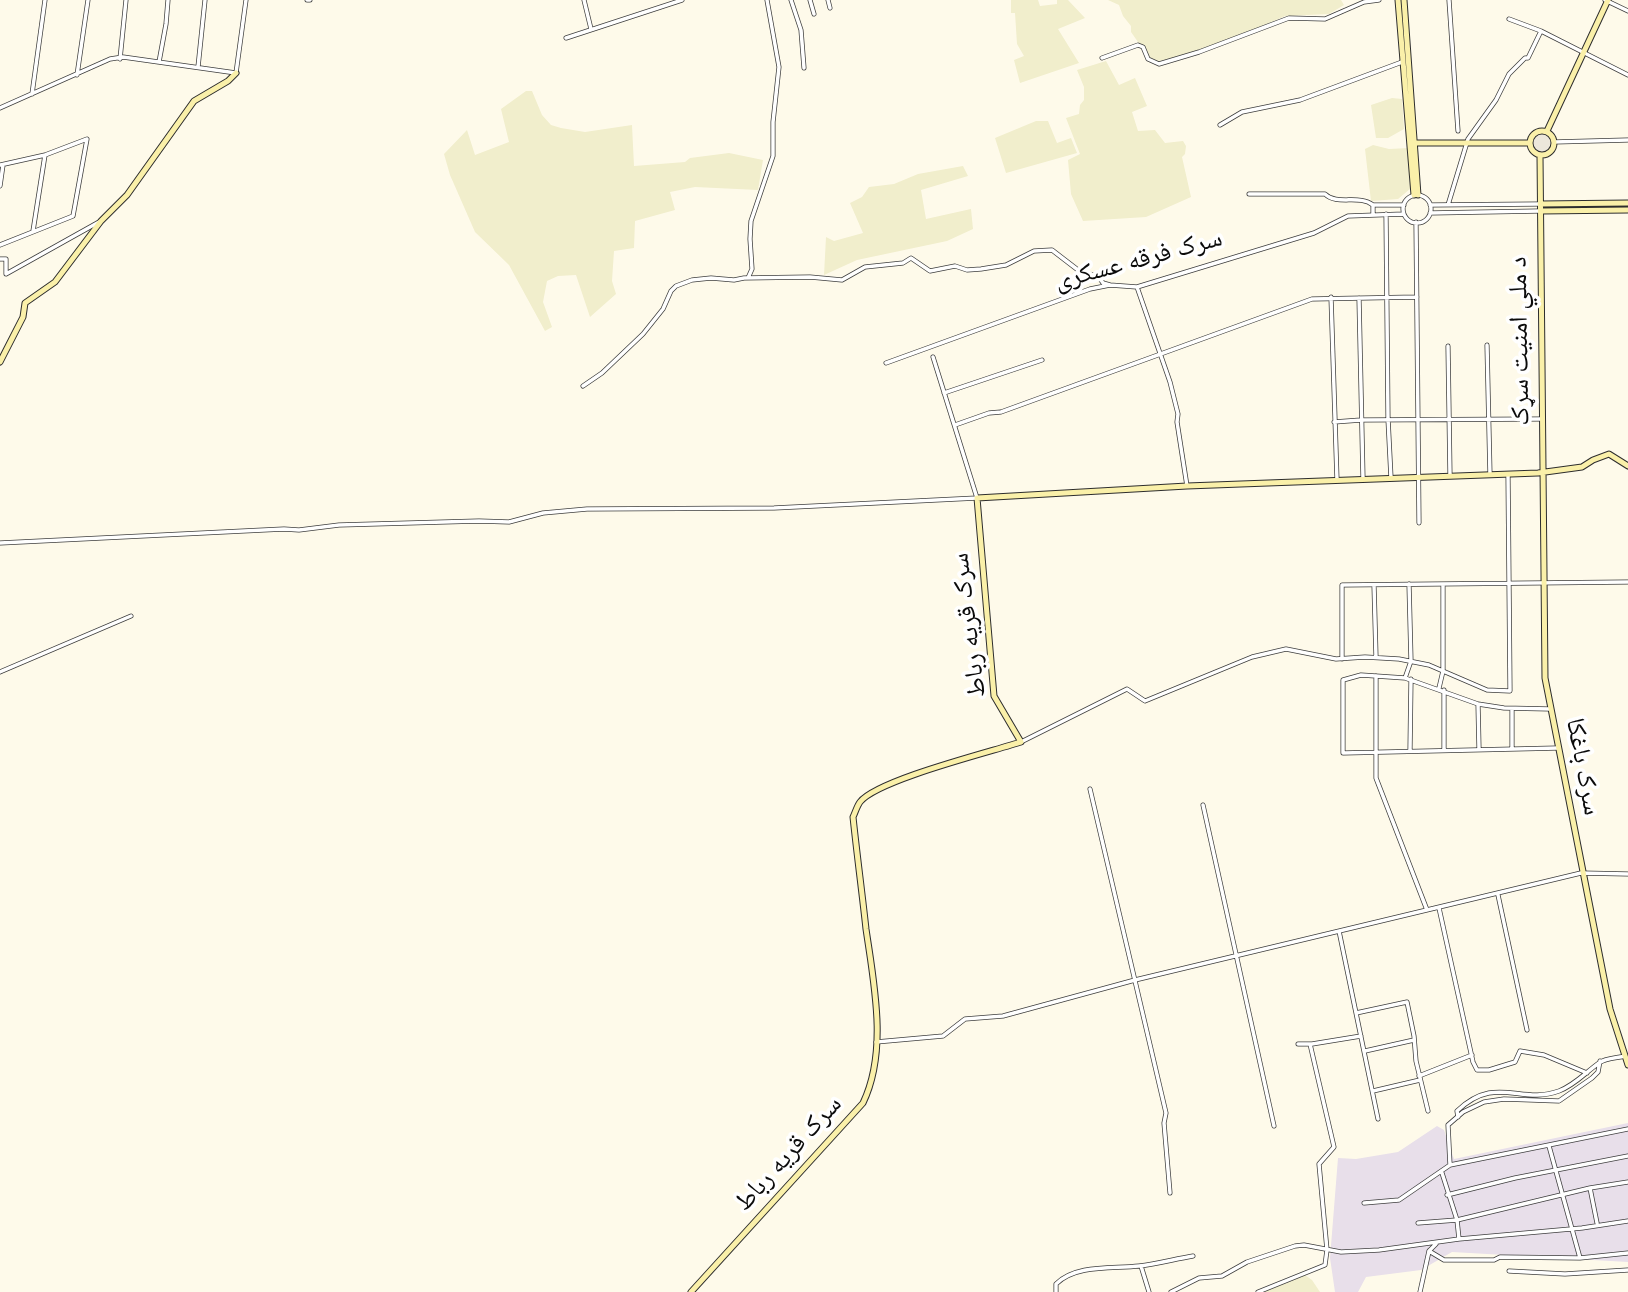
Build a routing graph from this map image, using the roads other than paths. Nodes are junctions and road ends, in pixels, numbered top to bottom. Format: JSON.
{"nodes":[{"id":1,"x":45,"y":0,"type":"edge"},
{"id":2,"x":88,"y":0,"type":"edge"},
{"id":3,"x":126,"y":0,"type":"edge"},
{"id":4,"x":168,"y":0,"type":"edge"},
{"id":5,"x":205,"y":0,"type":"edge"},
{"id":6,"x":246,"y":0,"type":"edge"},
{"id":7,"x":584,"y":0,"type":"edge"},
{"id":8,"x":682,"y":0,"type":"edge"},
{"id":9,"x":767,"y":0,"type":"edge"},
{"id":10,"x":792,"y":0,"type":"edge"},
{"id":11,"x":810,"y":0,"type":"edge"},
{"id":12,"x":828,"y":0,"type":"edge"},
{"id":13,"x":1379,"y":0,"type":"edge"},
{"id":14,"x":1398,"y":0,"type":"edge"},
{"id":15,"x":1404,"y":0,"type":"edge"},
{"id":16,"x":1449,"y":0,"type":"edge"},
{"id":17,"x":1606,"y":0,"type":"edge"},
{"id":18,"x":830,"y":8,"type":"dead end"},
{"id":19,"x":1628,"y":10,"type":"edge"},
{"id":20,"x":814,"y":14,"type":"dead end"},
{"id":21,"x":1509,"y":19,"type":"dead end"},
{"id":22,"x":590,"y":29,"type":"junction"},
{"id":23,"x":1541,"y":31,"type":"junction"},
{"id":24,"x":566,"y":38,"type":"dead end"},
{"id":25,"x":1583,"y":53,"type":"junction"},
{"id":26,"x":1101,"y":58,"type":"dead end"},
{"id":27,"x":120,"y":59,"type":"junction"},
{"id":28,"x":159,"y":62,"type":"junction"},
{"id":29,"x":1403,"y":62,"type":"junction"},
{"id":30,"x":198,"y":67,"type":"junction"},
{"id":31,"x":804,"y":68,"type":"dead end"},
{"id":32,"x":236,"y":73,"type":"junction"},
{"id":33,"x":77,"y":75,"type":"junction"},
{"id":34,"x":1628,"y":75,"type":"edge"},
{"id":35,"x":32,"y":94,"type":"junction"},
{"id":36,"x":0,"y":108,"type":"edge"},
{"id":37,"x":1220,"y":125,"type":"dead end"},
{"id":38,"x":1458,"y":131,"type":"dead end"},
{"id":39,"x":1547,"y":131,"type":"junction"},
{"id":40,"x":1628,"y":140,"type":"edge"},
{"id":41,"x":1554,"y":142,"type":"junction"},
{"id":42,"x":1466,"y":143,"type":"junction"},
{"id":43,"x":1529,"y":143,"type":"junction"},
{"id":44,"x":1414,"y":144,"type":"junction"},
{"id":45,"x":45,"y":155,"type":"junction"},
{"id":46,"x":1540,"y":155,"type":"junction"},
{"id":47,"x":2,"y":165,"type":"edge"},
{"id":48,"x":0,"y":186,"type":"edge"},
{"id":49,"x":1249,"y":194,"type":"dead end"},
{"id":50,"x":1416,"y":195,"type":"junction"},
{"id":51,"x":1628,"y":203,"type":"edge"},
{"id":52,"x":1373,"y":205,"type":"junction"},
{"id":53,"x":1404,"y":205,"type":"junction"},
{"id":54,"x":1430,"y":205,"type":"junction"},
{"id":55,"x":1448,"y":205,"type":"junction"},
{"id":56,"x":1540,"y":207,"type":"junction"},
{"id":57,"x":1628,"y":210,"type":"edge"},
{"id":58,"x":1430,"y":213,"type":"junction"},
{"id":59,"x":1373,"y":214,"type":"junction"},
{"id":60,"x":1386,"y":214,"type":"junction"},
{"id":61,"x":1404,"y":215,"type":"junction"},
{"id":62,"x":100,"y":221,"type":"junction"},
{"id":63,"x":1416,"y":222,"type":"junction"},
{"id":64,"x":33,"y":231,"type":"junction"},
{"id":65,"x":0,"y":245,"type":"edge"},
{"id":66,"x":0,"y":259,"type":"edge"},
{"id":67,"x":748,"y":279,"type":"junction"},
{"id":68,"x":1110,"y":285,"type":"junction"},
{"id":69,"x":1137,"y":287,"type":"junction"},
{"id":70,"x":1417,"y":297,"type":"junction"},
{"id":71,"x":1331,"y":298,"type":"junction"},
{"id":72,"x":1359,"y":298,"type":"junction"},
{"id":73,"x":1387,"y":298,"type":"junction"},
{"id":74,"x":1487,"y":345,"type":"dead end"},
{"id":75,"x":1448,"y":346,"type":"dead end"},
{"id":76,"x":1160,"y":356,"type":"junction"},
{"id":77,"x":933,"y":357,"type":"dead end"},
{"id":78,"x":1042,"y":360,"type":"dead end"},
{"id":79,"x":0,"y":362,"type":"edge"},
{"id":80,"x":886,"y":363,"type":"dead end"},
{"id":81,"x":583,"y":386,"type":"dead end"},
{"id":82,"x":944,"y":393,"type":"junction"},
{"id":83,"x":1361,"y":419,"type":"junction"},
{"id":84,"x":1388,"y":419,"type":"junction"},
{"id":85,"x":1418,"y":419,"type":"junction"},
{"id":86,"x":1448,"y":419,"type":"junction"},
{"id":87,"x":1489,"y":419,"type":"junction"},
{"id":88,"x":1542,"y":419,"type":"junction"},
{"id":89,"x":1334,"y":422,"type":"junction"},
{"id":90,"x":955,"y":425,"type":"junction"},
{"id":91,"x":1628,"y":466,"type":"edge"},
{"id":92,"x":1543,"y":471,"type":"junction"},
{"id":93,"x":1508,"y":474,"type":"junction"},
{"id":94,"x":1420,"y":475,"type":"junction"},
{"id":95,"x":1490,"y":475,"type":"junction"},
{"id":96,"x":1450,"y":476,"type":"junction"},
{"id":97,"x":1391,"y":478,"type":"junction"},
{"id":98,"x":1363,"y":479,"type":"junction"},
{"id":99,"x":1336,"y":480,"type":"junction"},
{"id":100,"x":1187,"y":486,"type":"junction"},
{"id":101,"x":977,"y":498,"type":"junction"},
{"id":102,"x":1419,"y":523,"type":"dead end"},
{"id":103,"x":0,"y":542,"type":"edge"},
{"id":104,"x":1544,"y":582,"type":"junction"},
{"id":105,"x":1628,"y":582,"type":"edge"},
{"id":106,"x":1409,"y":584,"type":"junction"},
{"id":107,"x":1443,"y":584,"type":"junction"},
{"id":108,"x":1510,"y":584,"type":"junction"},
{"id":109,"x":1374,"y":585,"type":"junction"},
{"id":110,"x":131,"y":616,"type":"dead end"},
{"id":111,"x":1376,"y":657,"type":"junction"},
{"id":112,"x":1342,"y":659,"type":"junction"},
{"id":113,"x":1411,"y":661,"type":"junction"},
{"id":114,"x":1443,"y":671,"type":"junction"},
{"id":115,"x":0,"y":672,"type":"edge"},
{"id":116,"x":1376,"y":676,"type":"junction"},
{"id":117,"x":1408,"y":678,"type":"junction"},
{"id":118,"x":1441,"y":689,"type":"junction"},
{"id":119,"x":1478,"y":704,"type":"junction"},
{"id":120,"x":1512,"y":708,"type":"junction"},
{"id":121,"x":1550,"y":709,"type":"junction"},
{"id":122,"x":1021,"y":742,"type":"junction"},
{"id":123,"x":1558,"y":748,"type":"junction"},
{"id":124,"x":1479,"y":749,"type":"junction"},
{"id":125,"x":1512,"y":749,"type":"junction"},
{"id":126,"x":1410,"y":750,"type":"junction"},
{"id":127,"x":1444,"y":750,"type":"junction"},
{"id":128,"x":1377,"y":752,"type":"junction"},
{"id":129,"x":1090,"y":789,"type":"dead end"},
{"id":130,"x":1203,"y":805,"type":"dead end"},
{"id":131,"x":1581,"y":873,"type":"junction"},
{"id":132,"x":1628,"y":873,"type":"edge"},
{"id":133,"x":1498,"y":894,"type":"junction"},
{"id":134,"x":1439,"y":908,"type":"junction"},
{"id":135,"x":1427,"y":910,"type":"junction"},
{"id":136,"x":1339,"y":931,"type":"junction"},
{"id":137,"x":1237,"y":955,"type":"junction"},
{"id":138,"x":1135,"y":980,"type":"junction"},
{"id":139,"x":1356,"y":1013,"type":"junction"},
{"id":140,"x":1527,"y":1030,"type":"dead end"},
{"id":141,"x":1361,"y":1036,"type":"junction"},
{"id":142,"x":1414,"y":1040,"type":"junction"},
{"id":143,"x":876,"y":1042,"type":"junction"},
{"id":144,"x":1298,"y":1044,"type":"dead end"},
{"id":145,"x":1310,"y":1044,"type":"junction"},
{"id":146,"x":1364,"y":1051,"type":"junction"},
{"id":147,"x":1472,"y":1055,"type":"junction"},
{"id":148,"x":1625,"y":1056,"type":"junction"},
{"id":149,"x":1600,"y":1061,"type":"junction"},
{"id":150,"x":1628,"y":1065,"type":"edge"},
{"id":151,"x":1587,"y":1073,"type":"junction"},
{"id":152,"x":1420,"y":1078,"type":"junction"},
{"id":153,"x":1373,"y":1091,"type":"junction"},
{"id":154,"x":1428,"y":1111,"type":"dead end"},
{"id":155,"x":1458,"y":1117,"type":"junction"},
{"id":156,"x":1378,"y":1119,"type":"dead end"},
{"id":157,"x":1274,"y":1126,"type":"dead end"},
{"id":158,"x":1628,"y":1129,"type":"edge"},
{"id":159,"x":1549,"y":1146,"type":"junction"},
{"id":160,"x":1628,"y":1156,"type":"edge"},
{"id":161,"x":1450,"y":1165,"type":"junction"},
{"id":162,"x":1558,"y":1171,"type":"junction"},
{"id":163,"x":1441,"y":1173,"type":"junction"},
{"id":164,"x":1628,"y":1182,"type":"edge"},
{"id":165,"x":1590,"y":1188,"type":"junction"},
{"id":166,"x":1170,"y":1193,"type":"dead end"},
{"id":167,"x":1447,"y":1195,"type":"junction"},
{"id":168,"x":1562,"y":1195,"type":"junction"},
{"id":169,"x":1364,"y":1203,"type":"dead end"},
{"id":170,"x":1457,"y":1220,"type":"junction"},
{"id":171,"x":1628,"y":1221,"type":"edge"},
{"id":172,"x":1419,"y":1223,"type":"dead end"},
{"id":173,"x":1597,"y":1224,"type":"junction"},
{"id":174,"x":1571,"y":1229,"type":"junction"},
{"id":175,"x":1459,"y":1239,"type":"junction"},
{"id":176,"x":1437,"y":1242,"type":"junction"},
{"id":177,"x":1327,"y":1250,"type":"junction"},
{"id":178,"x":1429,"y":1251,"type":"junction"},
{"id":179,"x":1628,"y":1253,"type":"edge"},
{"id":180,"x":1193,"y":1256,"type":"dead end"},
{"id":181,"x":1580,"y":1258,"type":"junction"},
{"id":182,"x":1141,"y":1266,"type":"junction"},
{"id":183,"x":1628,"y":1270,"type":"edge"},
{"id":184,"x":1509,"y":1272,"type":"dead end"},
{"id":185,"x":691,"y":1292,"type":"edge"},
{"id":186,"x":1056,"y":1292,"type":"edge"},
{"id":187,"x":1149,"y":1292,"type":"edge"},
{"id":188,"x":1171,"y":1292,"type":"edge"},
{"id":189,"x":1258,"y":1292,"type":"edge"},
{"id":190,"x":1420,"y":1292,"type":"edge"}],
"edges":[{"from":1,"to":35,"type":"street"},
{"from":2,"to":33,"type":"street"},
{"from":3,"to":27,"type":"street"},
{"from":4,"to":28,"type":"street"},
{"from":5,"to":30,"type":"street"},
{"from":6,"to":32,"type":"street"},
{"from":7,"to":22,"type":"street"},
{"from":8,"to":22,"type":"street"},
{"from":9,"to":67,"type":"street"},
{"from":10,"to":31,"type":"street"},
{"from":11,"to":20,"type":"street"},
{"from":12,"to":18,"type":"street"},
{"from":13,"to":26,"type":"street"},
{"from":14,"to":29,"type":"street"},
{"from":15,"to":44,"type":"street"},
{"from":16,"to":38,"type":"street"},
{"from":17,"to":19,"type":"street"},
{"from":17,"to":25,"type":"street"},
{"from":21,"to":23,"type":"street"},
{"from":22,"to":24,"type":"street"},
{"from":23,"to":25,"type":"street"},
{"from":23,"to":42,"type":"street"},
{"from":25,"to":34,"type":"street"},
{"from":25,"to":39,"type":"street"},
{"from":27,"to":28,"type":"street"},
{"from":27,"to":33,"type":"street"},
{"from":28,"to":30,"type":"street"},
{"from":29,"to":37,"type":"street"},
{"from":29,"to":50,"type":"street"},
{"from":30,"to":32,"type":"street"},
{"from":32,"to":62,"type":"street"},
{"from":33,"to":35,"type":"street"},
{"from":35,"to":36,"type":"street"},
{"from":39,"to":41,"type":"street"},
{"from":39,"to":43,"type":"street"},
{"from":40,"to":41,"type":"street"},
{"from":41,"to":46,"type":"street"},
{"from":42,"to":43,"type":"street"},
{"from":42,"to":44,"type":"street"},
{"from":42,"to":55,"type":"street"},
{"from":43,"to":46,"type":"street"},
{"from":44,"to":50,"type":"street"},
{"from":45,"to":47,"type":"street"},
{"from":45,"to":64,"type":"street"},
{"from":45,"to":64,"type":"street"},
{"from":46,"to":56,"type":"street","name":"د ملي امنیت سړک"},
{"from":47,"to":48,"type":"street"},
{"from":49,"to":52,"type":"street"},
{"from":50,"to":53,"type":"street"},
{"from":50,"to":54,"type":"street"},
{"from":51,"to":56,"type":"street"},
{"from":52,"to":53,"type":"street"},
{"from":52,"to":59,"type":"street"},
{"from":53,"to":61,"type":"street"},
{"from":54,"to":55,"type":"street"},
{"from":54,"to":58,"type":"street"},
{"from":55,"to":56,"type":"street"},
{"from":56,"to":57,"type":"street"},
{"from":56,"to":58,"type":"street"},
{"from":56,"to":88,"type":"street","name":"د ملي امنیت سړک"},
{"from":58,"to":63,"type":"street"},
{"from":59,"to":60,"type":"street","name":"سرک فرقه عسکری"},
{"from":59,"to":69,"type":"street","name":"سرک فرقه عسکری"},
{"from":60,"to":61,"type":"street","name":"سرک فرقه عسکری"},
{"from":60,"to":73,"type":"street"},
{"from":61,"to":63,"type":"street"},
{"from":62,"to":66,"type":"street"},
{"from":62,"to":79,"type":"street"},
{"from":63,"to":70,"type":"street"},
{"from":64,"to":65,"type":"street"},
{"from":67,"to":68,"type":"street"},
{"from":67,"to":81,"type":"street"},
{"from":68,"to":69,"type":"street","name":"سرک فرقه عسکری"},
{"from":68,"to":80,"type":"street","name":"سرک فرقه عسکری"},
{"from":69,"to":76,"type":"street"},
{"from":70,"to":73,"type":"street"},
{"from":70,"to":85,"type":"street"},
{"from":71,"to":72,"type":"street"},
{"from":71,"to":76,"type":"street"},
{"from":71,"to":89,"type":"street"},
{"from":72,"to":73,"type":"street"},
{"from":72,"to":83,"type":"street"},
{"from":73,"to":84,"type":"street"},
{"from":74,"to":87,"type":"street"},
{"from":75,"to":86,"type":"street"},
{"from":76,"to":90,"type":"street"},
{"from":76,"to":100,"type":"street"},
{"from":77,"to":82,"type":"street"},
{"from":78,"to":82,"type":"street"},
{"from":82,"to":90,"type":"street"},
{"from":83,"to":84,"type":"street"},
{"from":83,"to":89,"type":"street"},
{"from":83,"to":98,"type":"street"},
{"from":84,"to":85,"type":"street"},
{"from":84,"to":97,"type":"street"},
{"from":85,"to":86,"type":"street"},
{"from":85,"to":94,"type":"street"},
{"from":86,"to":87,"type":"street"},
{"from":86,"to":96,"type":"street"},
{"from":87,"to":88,"type":"street"},
{"from":87,"to":95,"type":"street"},
{"from":88,"to":92,"type":"street","name":"د ملي امنیت سړک"},
{"from":89,"to":99,"type":"street"},
{"from":90,"to":101,"type":"street"},
{"from":91,"to":92,"type":"street"},
{"from":92,"to":93,"type":"street"},
{"from":92,"to":104,"type":"street","name":"سرک باغکا"},
{"from":93,"to":95,"type":"street"},
{"from":93,"to":108,"type":"street"},
{"from":94,"to":96,"type":"street"},
{"from":94,"to":97,"type":"street"},
{"from":94,"to":102,"type":"street"},
{"from":95,"to":96,"type":"street"},
{"from":97,"to":98,"type":"street"},
{"from":98,"to":99,"type":"street"},
{"from":99,"to":100,"type":"street"},
{"from":100,"to":101,"type":"street"},
{"from":101,"to":103,"type":"street"},
{"from":101,"to":122,"type":"street","name":"سرک قریه رباط"},
{"from":104,"to":105,"type":"street"},
{"from":104,"to":108,"type":"street"},
{"from":104,"to":121,"type":"street","name":"سرک باغکا"},
{"from":106,"to":107,"type":"street"},
{"from":106,"to":109,"type":"street"},
{"from":106,"to":113,"type":"street"},
{"from":107,"to":108,"type":"street"},
{"from":107,"to":114,"type":"street"},
{"from":108,"to":114,"type":"street"},
{"from":109,"to":111,"type":"street"},
{"from":109,"to":112,"type":"street"},
{"from":110,"to":115,"type":"street"},
{"from":111,"to":112,"type":"street"},
{"from":111,"to":113,"type":"street"},
{"from":112,"to":122,"type":"street"},
{"from":113,"to":114,"type":"street"},
{"from":113,"to":117,"type":"street"},
{"from":114,"to":118,"type":"street"},
{"from":116,"to":117,"type":"street"},
{"from":116,"to":128,"type":"street"},
{"from":116,"to":128,"type":"street"},
{"from":117,"to":118,"type":"street"},
{"from":117,"to":126,"type":"street"},
{"from":118,"to":119,"type":"street"},
{"from":118,"to":127,"type":"street"},
{"from":119,"to":120,"type":"street"},
{"from":119,"to":124,"type":"street"},
{"from":120,"to":121,"type":"street"},
{"from":120,"to":125,"type":"street"},
{"from":121,"to":123,"type":"street","name":"سرک باغکا"},
{"from":122,"to":143,"type":"street","name":"سرک قریه رباط"},
{"from":123,"to":125,"type":"street"},
{"from":123,"to":131,"type":"street","name":"سرک باغکا"},
{"from":124,"to":125,"type":"street"},
{"from":124,"to":127,"type":"street"},
{"from":126,"to":127,"type":"street"},
{"from":126,"to":128,"type":"street"},
{"from":128,"to":135,"type":"street"},
{"from":129,"to":138,"type":"street"},
{"from":130,"to":137,"type":"street"},
{"from":131,"to":132,"type":"street"},
{"from":131,"to":133,"type":"street"},
{"from":131,"to":148,"type":"street","name":"سرک باغکا"},
{"from":133,"to":134,"type":"street"},
{"from":133,"to":140,"type":"street"},
{"from":134,"to":135,"type":"street"},
{"from":134,"to":147,"type":"street"},
{"from":135,"to":136,"type":"street"},
{"from":136,"to":137,"type":"street"},
{"from":136,"to":139,"type":"street"},
{"from":137,"to":138,"type":"street"},
{"from":137,"to":157,"type":"street"},
{"from":138,"to":143,"type":"street"},
{"from":138,"to":166,"type":"street"},
{"from":139,"to":141,"type":"street"},
{"from":139,"to":142,"type":"street"},
{"from":141,"to":145,"type":"street"},
{"from":141,"to":146,"type":"street"},
{"from":142,"to":146,"type":"street"},
{"from":142,"to":152,"type":"street"},
{"from":143,"to":185,"type":"street","name":"سرک قریه رباط"},
{"from":144,"to":145,"type":"street"},
{"from":145,"to":177,"type":"street"},
{"from":146,"to":153,"type":"street"},
{"from":147,"to":151,"type":"street"},
{"from":147,"to":152,"type":"street"},
{"from":148,"to":149,"type":"street"},
{"from":148,"to":150,"type":"street","name":"سرک باغکا"},
{"from":149,"to":151,"type":"street"},
{"from":149,"to":155,"type":"street"},
{"from":151,"to":155,"type":"street"},
{"from":152,"to":153,"type":"street"},
{"from":152,"to":154,"type":"street"},
{"from":153,"to":156,"type":"street"},
{"from":155,"to":161,"type":"street"},
{"from":158,"to":159,"type":"street"},
{"from":159,"to":161,"type":"street"},
{"from":159,"to":162,"type":"street"},
{"from":160,"to":162,"type":"street"},
{"from":161,"to":163,"type":"street"},
{"from":162,"to":167,"type":"street"},
{"from":162,"to":168,"type":"street"},
{"from":163,"to":167,"type":"street"},
{"from":163,"to":169,"type":"street"},
{"from":164,"to":165,"type":"street"},
{"from":165,"to":168,"type":"street"},
{"from":165,"to":173,"type":"street"},
{"from":167,"to":170,"type":"street"},
{"from":168,"to":170,"type":"street"},
{"from":168,"to":174,"type":"street"},
{"from":170,"to":172,"type":"street"},
{"from":170,"to":175,"type":"street"},
{"from":171,"to":173,"type":"street"},
{"from":173,"to":174,"type":"street"},
{"from":174,"to":175,"type":"street"},
{"from":174,"to":181,"type":"street"},
{"from":175,"to":176,"type":"street"},
{"from":176,"to":177,"type":"street"},
{"from":176,"to":178,"type":"street"},
{"from":177,"to":188,"type":"street"},
{"from":177,"to":189,"type":"street"},
{"from":178,"to":181,"type":"street"},
{"from":178,"to":190,"type":"street"},
{"from":179,"to":181,"type":"street"},
{"from":180,"to":182,"type":"street"},
{"from":182,"to":186,"type":"street"},
{"from":182,"to":187,"type":"street"},
{"from":183,"to":184,"type":"street"}]}
